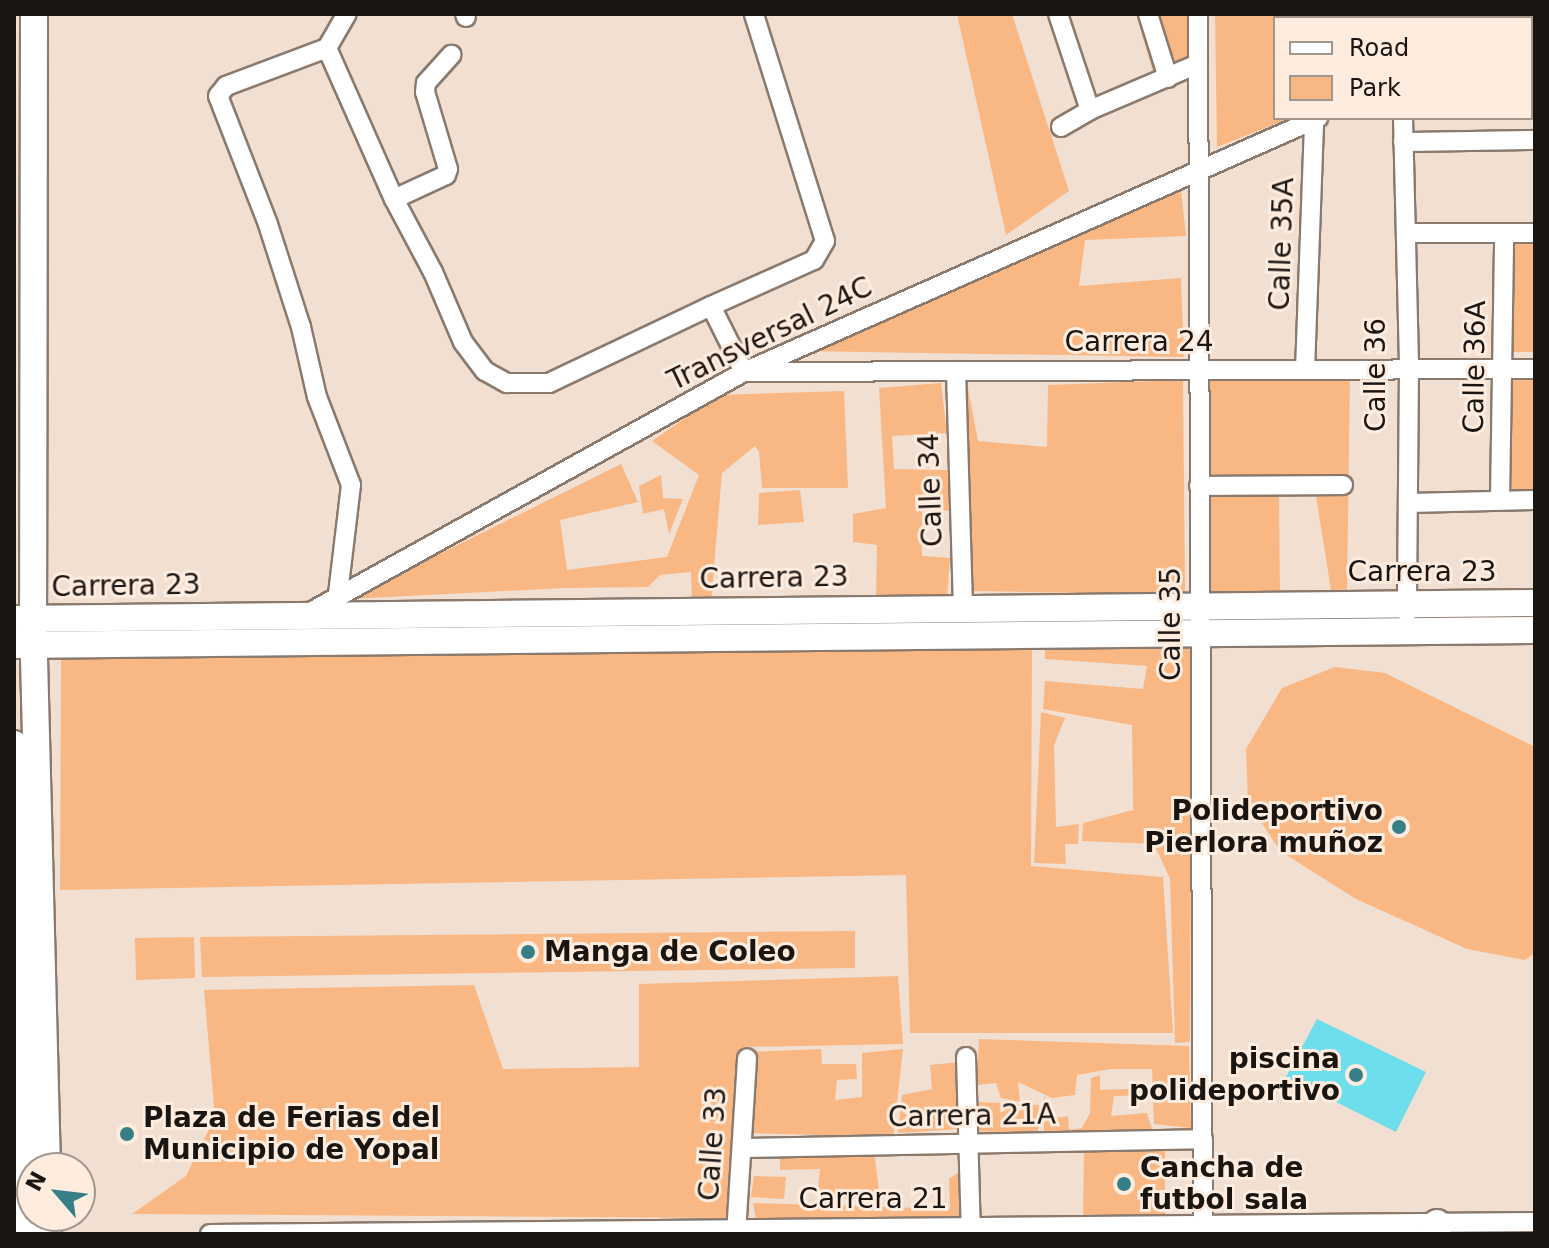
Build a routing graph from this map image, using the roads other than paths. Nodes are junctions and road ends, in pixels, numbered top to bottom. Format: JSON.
{"nodes":[{"id":1,"x":34,"y":14,"type":"edge"},
{"id":2,"x":347,"y":14,"type":"edge"},
{"id":3,"x":754,"y":14,"type":"edge"},
{"id":4,"x":1058,"y":14,"type":"edge"},
{"id":5,"x":1148,"y":14,"type":"edge"},
{"id":6,"x":1198,"y":14,"type":"edge"},
{"id":7,"x":327,"y":48,"type":"junction"},
{"id":8,"x":451,"y":55,"type":"dead end"},
{"id":9,"x":1198,"y":64,"type":"junction"},
{"id":10,"x":1168,"y":78,"type":"junction"},
{"id":11,"x":1090,"y":110,"type":"junction"},
{"id":12,"x":1314,"y":120,"type":"edge"},
{"id":13,"x":1316,"y":120,"type":"edge"},
{"id":14,"x":1403,"y":120,"type":"edge"},
{"id":15,"x":1061,"y":127,"type":"dead end"},
{"id":16,"x":1535,"y":140,"type":"edge"},
{"id":17,"x":1403,"y":142,"type":"junction"},
{"id":18,"x":1198,"y":168,"type":"junction"},
{"id":19,"x":394,"y":199,"type":"junction"},
{"id":20,"x":1407,"y":233,"type":"junction"},
{"id":21,"x":1535,"y":233,"type":"edge"},
{"id":22,"x":1504,"y":234,"type":"junction"},
{"id":23,"x":711,"y":306,"type":"junction"},
{"id":24,"x":1409,"y":369,"type":"junction"},
{"id":25,"x":1503,"y":369,"type":"junction"},
{"id":26,"x":1535,"y":369,"type":"edge"},
{"id":27,"x":1199,"y":370,"type":"junction"},
{"id":28,"x":1305,"y":370,"type":"junction"},
{"id":29,"x":956,"y":371,"type":"junction"},
{"id":30,"x":744,"y":372,"type":"junction"},
{"id":31,"x":1343,"y":485,"type":"dead end"},
{"id":32,"x":1199,"y":486,"type":"junction"},
{"id":33,"x":1500,"y":500,"type":"junction"},
{"id":34,"x":1535,"y":500,"type":"edge"},
{"id":35,"x":1408,"y":503,"type":"junction"},
{"id":36,"x":338,"y":594,"type":"junction"},
{"id":37,"x":1535,"y":603,"type":"edge"},
{"id":38,"x":1407,"y":604,"type":"junction"},
{"id":39,"x":1199,"y":606,"type":"junction"},
{"id":40,"x":963,"y":607,"type":"junction"},
{"id":41,"x":304,"y":615,"type":"junction"},
{"id":42,"x":1535,"y":630,"type":"edge"},
{"id":43,"x":1406,"y":631,"type":"junction"},
{"id":44,"x":24,"y":632,"type":"edge"},
{"id":45,"x":1199,"y":633,"type":"junction"},
{"id":46,"x":268,"y":641,"type":"junction"},
{"id":47,"x":14,"y":744,"type":"edge"},
{"id":48,"x":966,"y":1057,"type":"dead end"},
{"id":49,"x":747,"y":1058,"type":"dead end"},
{"id":50,"x":19,"y":1132,"type":"edge"},
{"id":51,"x":1203,"y":1139,"type":"junction"},
{"id":52,"x":969,"y":1144,"type":"junction"},
{"id":53,"x":742,"y":1148,"type":"junction"},
{"id":54,"x":46,"y":1152,"type":"edge"},
{"id":55,"x":1535,"y":1222,"type":"edge"},
{"id":56,"x":1437,"y":1228,"type":"edge"},
{"id":57,"x":1203,"y":1229,"type":"edge"},
{"id":58,"x":971,"y":1230,"type":"edge"},
{"id":59,"x":736,"y":1231,"type":"edge"},
{"id":60,"x":504,"y":1232,"type":"edge"},
{"id":61,"x":26,"y":1234,"type":"edge"},
{"id":62,"x":210,"y":1234,"type":"edge"},
{"id":63,"x":270,"y":1234,"type":"edge"}],
"edges":[{"from":1,"to":44,"type":"street"},
{"from":2,"to":7,"type":"street"},
{"from":3,"to":23,"type":"street"},
{"from":4,"to":11,"type":"street"},
{"from":5,"to":10,"type":"street"},
{"from":6,"to":9,"type":"street","name":"Calle 35"},
{"from":7,"to":19,"type":"street"},
{"from":7,"to":36,"type":"street"},
{"from":8,"to":19,"type":"street"},
{"from":9,"to":10,"type":"street"},
{"from":9,"to":18,"type":"street","name":"Calle 35"},
{"from":10,"to":11,"type":"street"},
{"from":11,"to":15,"type":"street"},
{"from":12,"to":18,"type":"street","name":"Transversal 24C"},
{"from":13,"to":28,"type":"street","name":"Calle 35A"},
{"from":14,"to":17,"type":"street","name":"Calle 36"},
{"from":16,"to":17,"type":"street"},
{"from":17,"to":20,"type":"street","name":"Calle 36"},
{"from":18,"to":27,"type":"street","name":"Calle 35"},
{"from":18,"to":30,"type":"street","name":"Transversal 24C"},
{"from":19,"to":23,"type":"street"},
{"from":20,"to":22,"type":"street"},
{"from":20,"to":24,"type":"street","name":"Calle 36"},
{"from":21,"to":22,"type":"street"},
{"from":22,"to":25,"type":"street","name":"Calle 36A"},
{"from":23,"to":30,"type":"street"},
{"from":24,"to":25,"type":"street","name":"Carrera 24"},
{"from":24,"to":28,"type":"street","name":"Carrera 24"},
{"from":24,"to":35,"type":"street","name":"Calle 36"},
{"from":25,"to":26,"type":"street","name":"Carrera 24"},
{"from":25,"to":33,"type":"street","name":"Calle 36A"},
{"from":27,"to":28,"type":"street","name":"Carrera 24"},
{"from":27,"to":29,"type":"street","name":"Carrera 24"},
{"from":27,"to":32,"type":"street","name":"Calle 35"},
{"from":29,"to":30,"type":"street","name":"Carrera 24"},
{"from":29,"to":40,"type":"street","name":"Calle 34"},
{"from":30,"to":36,"type":"street","name":"Transversal 24C"},
{"from":31,"to":32,"type":"street"},
{"from":32,"to":39,"type":"street","name":"Calle 35"},
{"from":33,"to":34,"type":"street"},
{"from":33,"to":35,"type":"street"},
{"from":35,"to":38,"type":"street","name":"Calle 36"},
{"from":36,"to":41,"type":"street","name":"Transversal 24C"},
{"from":37,"to":38,"type":"street","name":"Carrera 23"},
{"from":38,"to":39,"type":"street","name":"Carrera 23"},
{"from":38,"to":43,"type":"street","name":"Calle 36"},
{"from":39,"to":40,"type":"street","name":"Carrera 23"},
{"from":39,"to":45,"type":"street","name":"Calle 35"},
{"from":40,"to":41,"type":"street","name":"Carrera 23"},
{"from":41,"to":44,"type":"street","name":"Carrera 23"},
{"from":41,"to":46,"type":"street","name":"Transversal 24C"},
{"from":42,"to":43,"type":"street","name":"Carrera 23"},
{"from":43,"to":45,"type":"street","name":"Carrera 23"},
{"from":44,"to":46,"type":"street","name":"Carrera 23"},
{"from":44,"to":54,"type":"street"},
{"from":45,"to":46,"type":"street","name":"Carrera 23"},
{"from":45,"to":51,"type":"street","name":"Calle 35"},
{"from":47,"to":50,"type":"street"},
{"from":48,"to":52,"type":"street"},
{"from":49,"to":53,"type":"street","name":"Calle 33"},
{"from":50,"to":61,"type":"street"},
{"from":51,"to":52,"type":"street","name":"Carrera 21A"},
{"from":51,"to":57,"type":"street","name":"Calle 35"},
{"from":52,"to":53,"type":"street","name":"Carrera 21A"},
{"from":52,"to":58,"type":"street"},
{"from":53,"to":59,"type":"street","name":"Calle 33"},
{"from":55,"to":56,"type":"street","name":"Carrera 21"},
{"from":56,"to":57,"type":"street","name":"Carrera 21"},
{"from":57,"to":58,"type":"street","name":"Carrera 21"},
{"from":58,"to":59,"type":"street","name":"Carrera 21"},
{"from":59,"to":60,"type":"street","name":"Carrera 21"},
{"from":60,"to":63,"type":"street","name":"Carrera 21"},
{"from":62,"to":63,"type":"street","name":"Carrera 21"}]}
